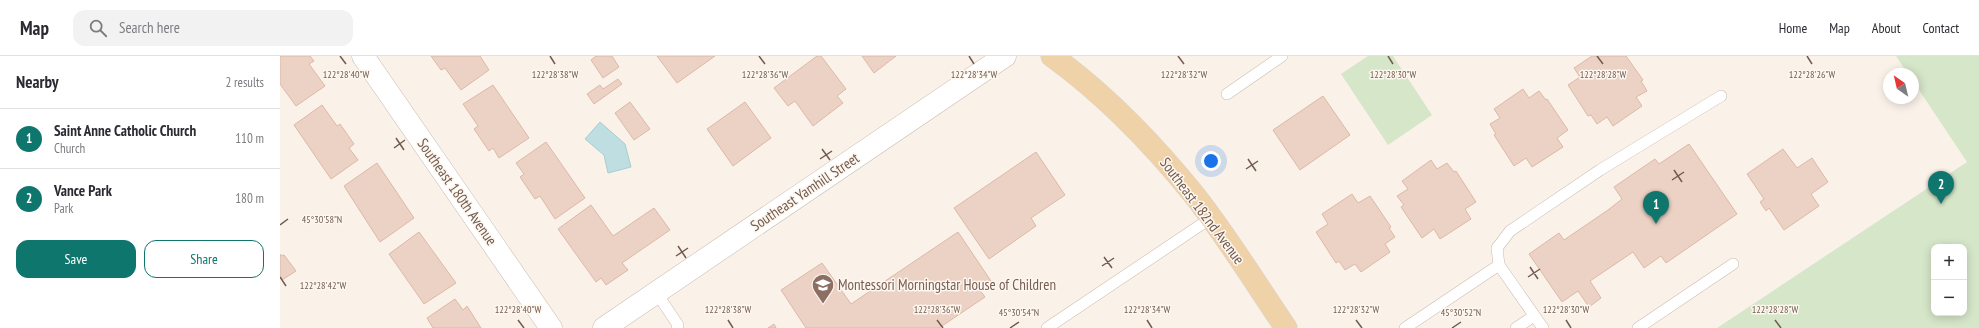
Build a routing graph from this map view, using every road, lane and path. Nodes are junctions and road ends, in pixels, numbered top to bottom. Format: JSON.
{"nodes":[{"id":1,"x":363,"y":56,"type":"edge"},
{"id":2,"x":1005,"y":56,"type":"edge"},
{"id":3,"x":1052,"y":56,"type":"edge"},
{"id":4,"x":1282,"y":56,"type":"edge"},
{"id":5,"x":1226,"y":94,"type":"dead end"},
{"id":6,"x":1721,"y":96,"type":"dead end"},
{"id":7,"x":1211,"y":218,"type":"junction"},
{"id":8,"x":1733,"y":264,"type":"dead end"},
{"id":9,"x":1499,"y":265,"type":"junction"},
{"id":10,"x":656,"y":292,"type":"junction"},
{"id":11,"x":1534,"y":316,"type":"junction"},
{"id":12,"x":551,"y":328,"type":"edge"},
{"id":13,"x":604,"y":328,"type":"edge"},
{"id":14,"x":677,"y":328,"type":"edge"},
{"id":15,"x":1047,"y":328,"type":"edge"},
{"id":16,"x":1286,"y":328,"type":"edge"},
{"id":17,"x":1405,"y":328,"type":"edge"},
{"id":18,"x":1516,"y":328,"type":"edge"},
{"id":19,"x":1543,"y":328,"type":"edge"},
{"id":20,"x":1638,"y":328,"type":"edge"}],
"edges":[{"from":1,"to":12,"type":"street","name":"Southeast 180th Avenue"},
{"from":2,"to":10,"type":"street","name":"Southeast Yamhill Street"},
{"from":3,"to":7,"type":"main road","name":"Southeast 182nd Avenue"},
{"from":4,"to":5,"type":"lane"},
{"from":6,"to":9,"type":"lane"},
{"from":7,"to":15,"type":"lane"},
{"from":7,"to":16,"type":"main road","name":"Southeast 182nd Avenue"},
{"from":8,"to":20,"type":"lane"},
{"from":9,"to":11,"type":"lane"},
{"from":9,"to":17,"type":"lane"},
{"from":10,"to":13,"type":"street","name":"Southeast Yamhill Street"},
{"from":10,"to":14,"type":"lane"},
{"from":11,"to":18,"type":"lane"},
{"from":11,"to":19,"type":"lane"}]}
